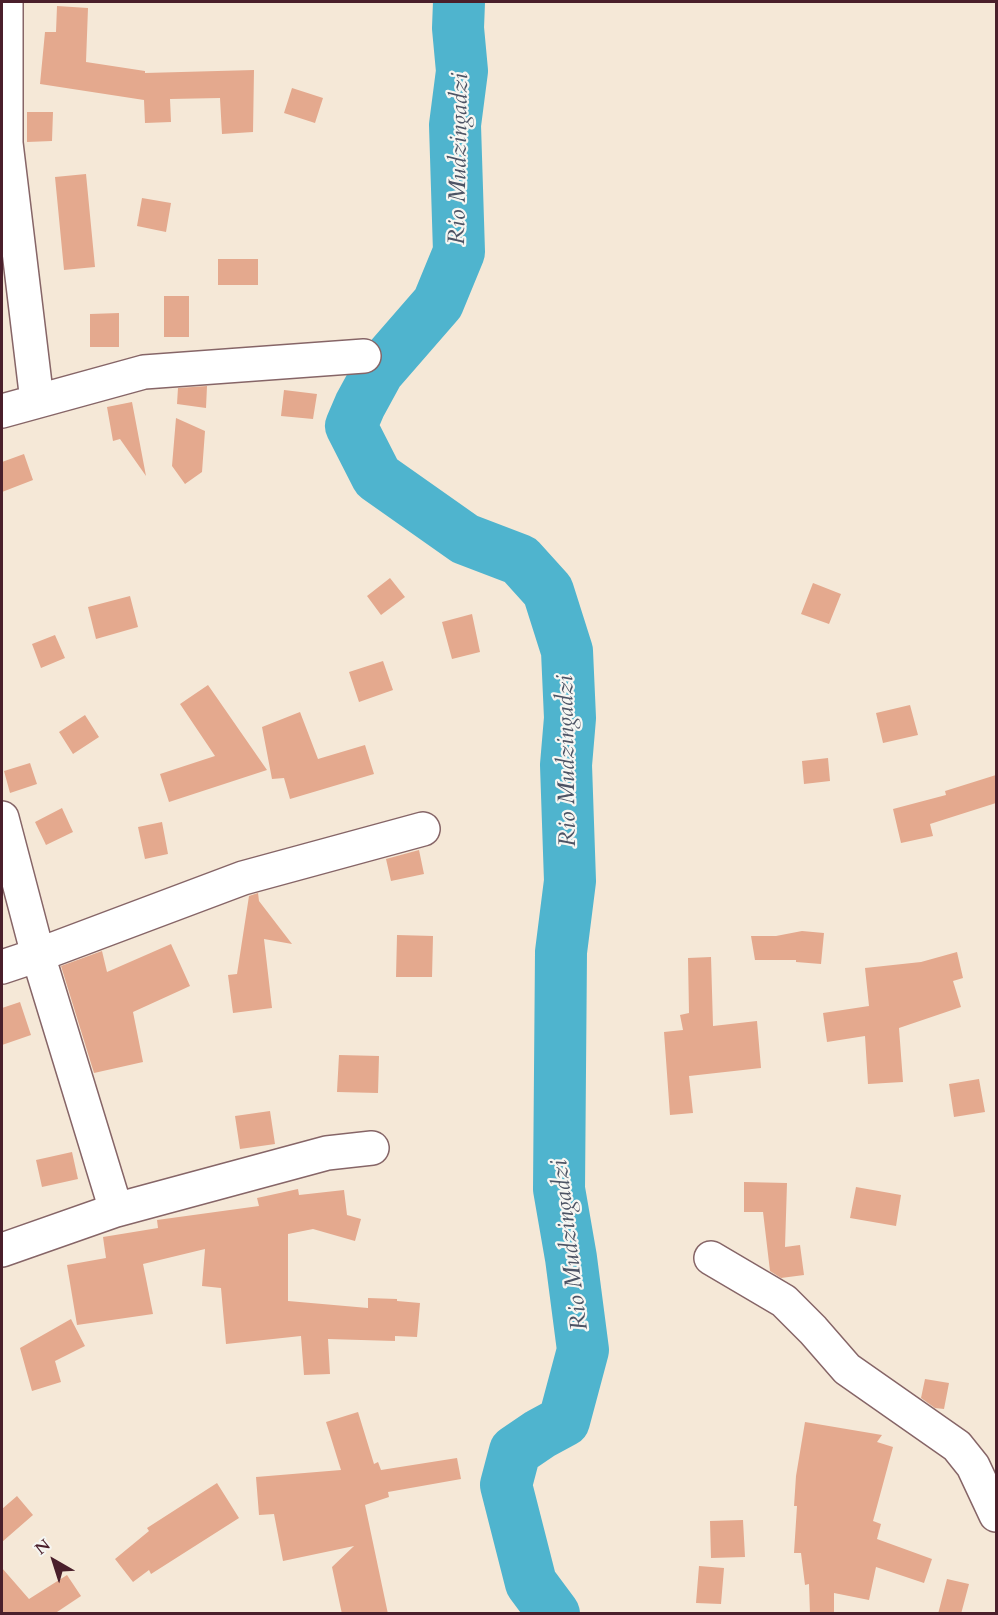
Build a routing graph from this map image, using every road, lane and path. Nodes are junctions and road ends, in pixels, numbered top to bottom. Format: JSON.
{"nodes":[{"id":1,"x":6,"y":2,"type":"edge"},
{"id":2,"x":4,"y":144,"type":"edge"},
{"id":3,"x":364,"y":356,"type":"dead end"},
{"id":4,"x":37,"y":401,"type":"junction"},
{"id":5,"x":2,"y":411,"type":"edge"},
{"id":6,"x":2,"y":818,"type":"edge"},
{"id":7,"x":423,"y":829,"type":"dead end"},
{"id":8,"x":38,"y":955,"type":"junction"},
{"id":9,"x":2,"y":967,"type":"edge"},
{"id":10,"x":372,"y":1148,"type":"dead end"},
{"id":11,"x":116,"y":1210,"type":"junction"},
{"id":12,"x":2,"y":1250,"type":"edge"},
{"id":13,"x":711,"y":1258,"type":"dead end"},
{"id":14,"x":996,"y":1515,"type":"edge"}],
"edges":[{"from":1,"to":2,"type":"street"},
{"from":2,"to":4,"type":"street"},
{"from":3,"to":4,"type":"street"},
{"from":4,"to":5,"type":"street"},
{"from":6,"to":8,"type":"street"},
{"from":7,"to":8,"type":"street"},
{"from":8,"to":9,"type":"street"},
{"from":8,"to":11,"type":"street"},
{"from":10,"to":11,"type":"street"},
{"from":11,"to":12,"type":"street"},
{"from":13,"to":14,"type":"street"}]}
